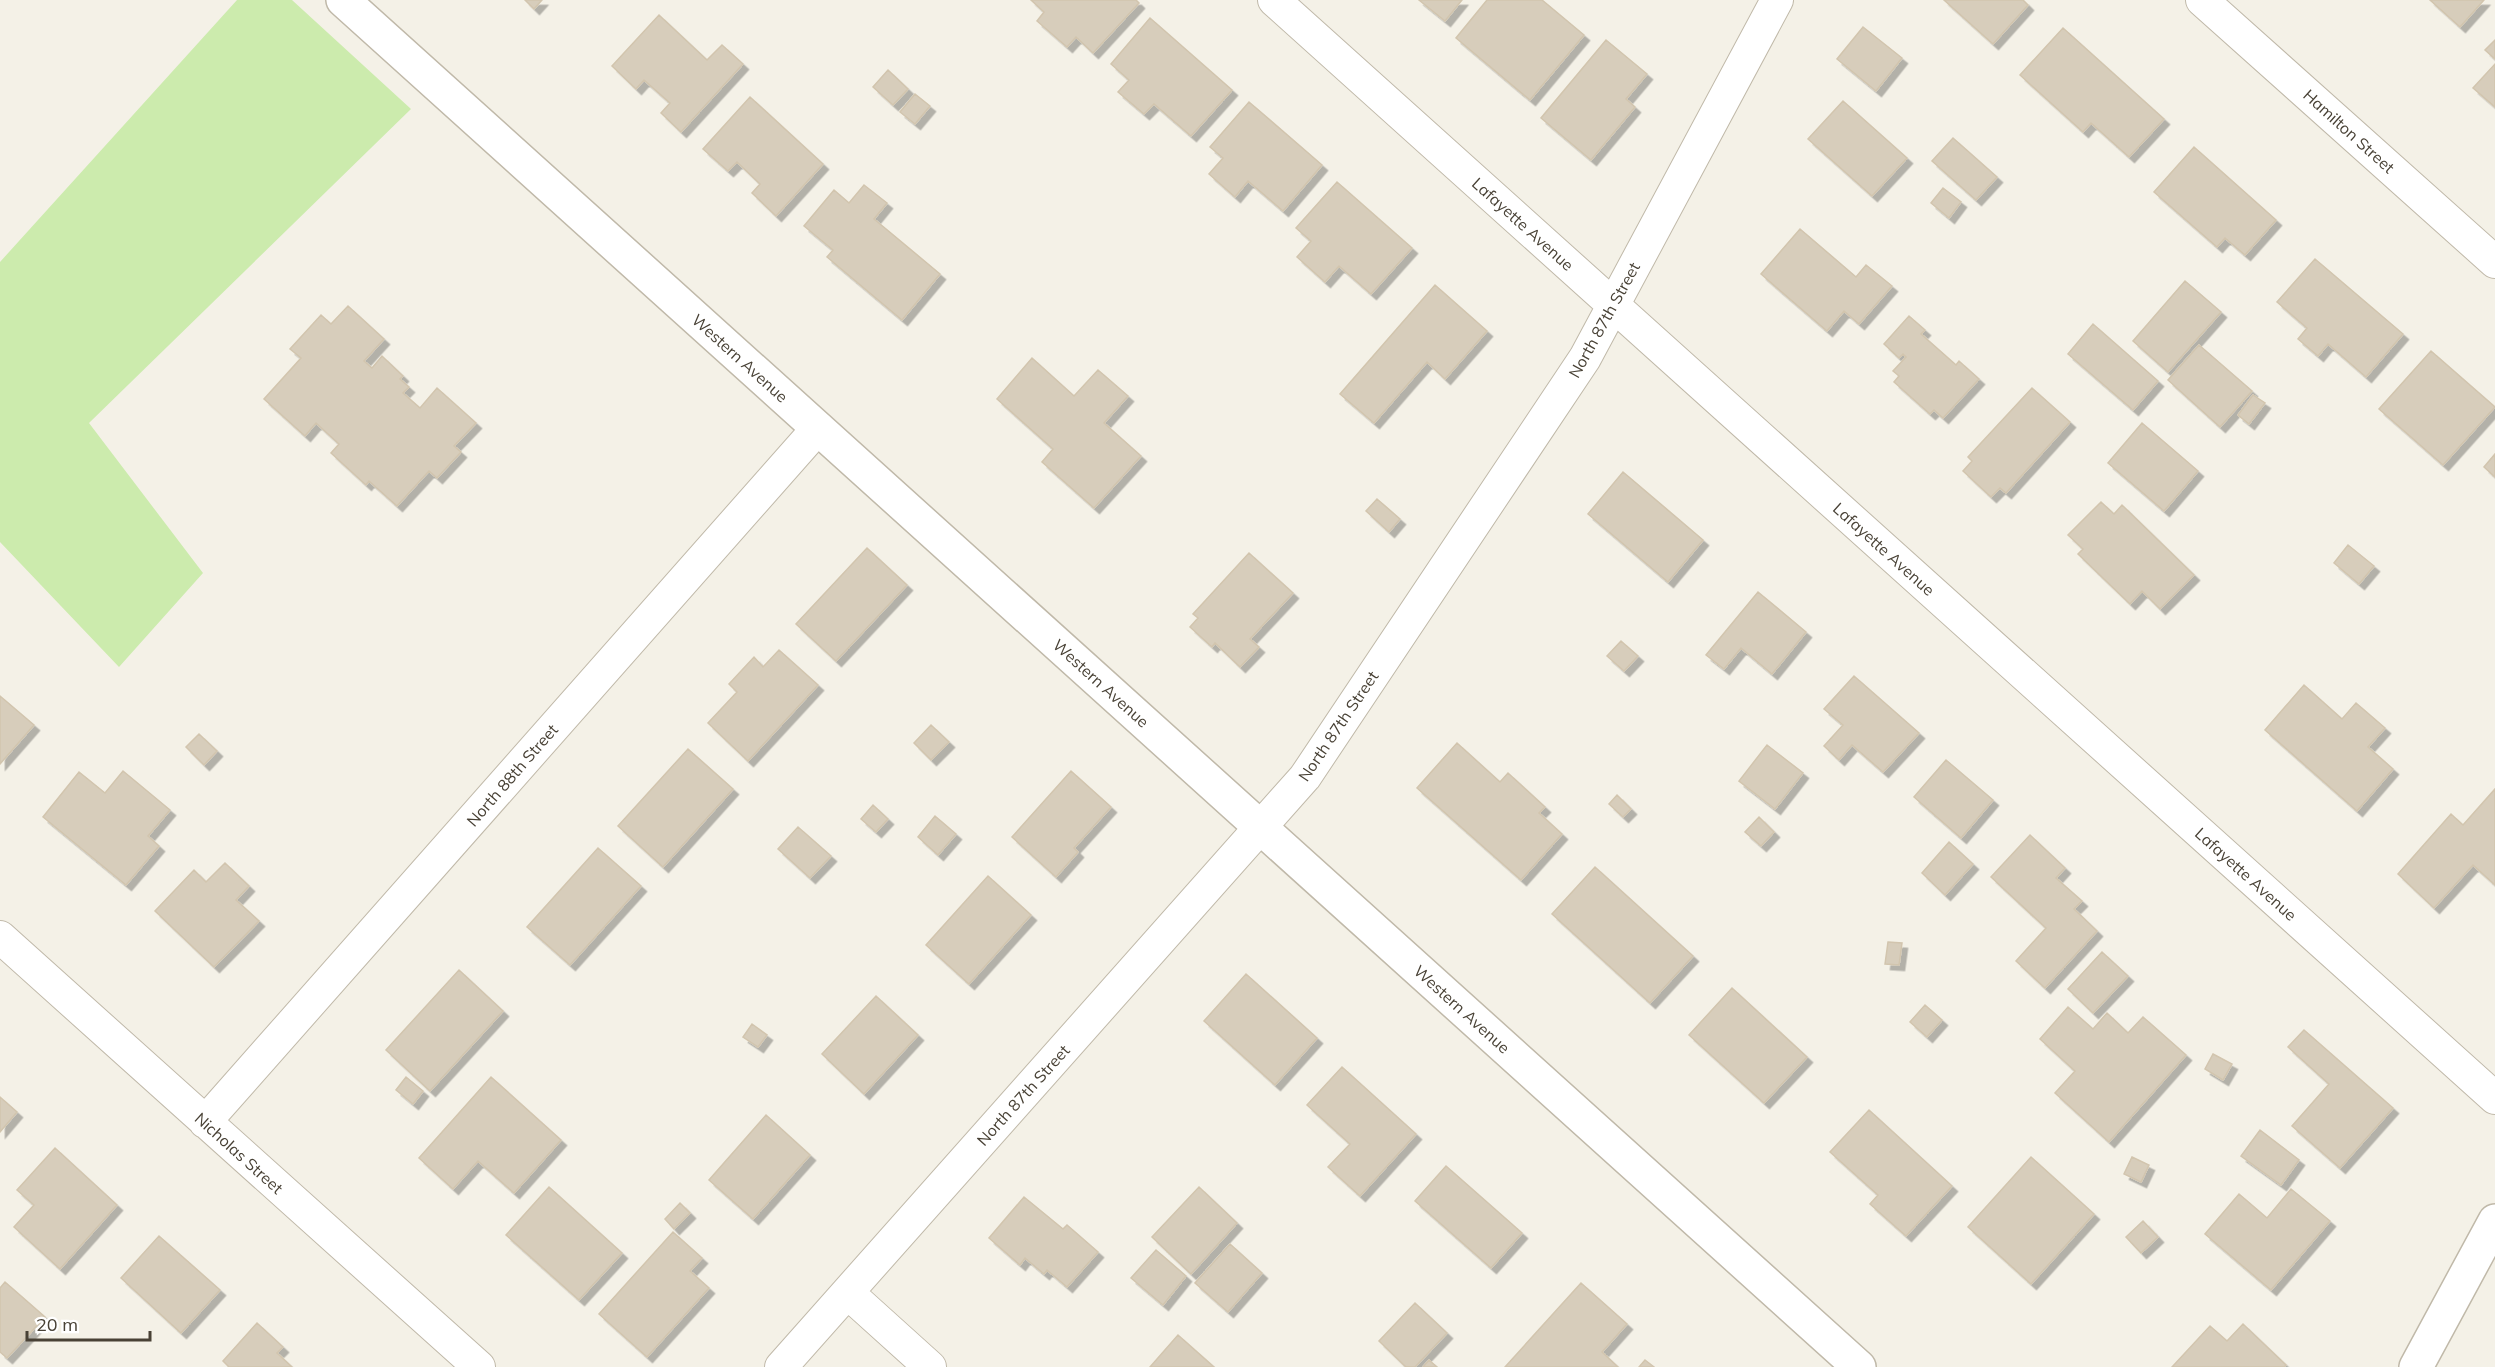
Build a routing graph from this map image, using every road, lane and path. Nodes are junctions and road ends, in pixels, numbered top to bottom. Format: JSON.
{"nodes":[{"id":1,"x":343,"y":0,"type":"edge"},
{"id":2,"x":1274,"y":0,"type":"edge"},
{"id":3,"x":1777,"y":0,"type":"edge"},
{"id":4,"x":2202,"y":0,"type":"edge"},
{"id":5,"x":2495,"y":262,"type":"edge"},
{"id":6,"x":1612,"y":305,"type":"junction"},
{"id":7,"x":818,"y":428,"type":"junction"},
{"id":8,"x":1261,"y":827,"type":"junction"},
{"id":9,"x":0,"y":937,"type":"edge"},
{"id":10,"x":2495,"y":1098,"type":"edge"},
{"id":11,"x":205,"y":1122,"type":"junction"},
{"id":12,"x":2495,"y":1221,"type":"edge"},
{"id":13,"x":848,"y":1293,"type":"junction"},
{"id":14,"x":479,"y":1367,"type":"edge"},
{"id":15,"x":781,"y":1367,"type":"edge"},
{"id":16,"x":930,"y":1367,"type":"edge"},
{"id":17,"x":1859,"y":1367,"type":"edge"},
{"id":18,"x":2416,"y":1367,"type":"edge"}],
"edges":[{"from":1,"to":7,"type":"street","name":"Western Avenue"},
{"from":2,"to":6,"type":"street","name":"Lafayette Avenue"},
{"from":3,"to":6,"type":"street","name":"North 87th Street"},
{"from":4,"to":5,"type":"street","name":"Hamilton Street"},
{"from":6,"to":8,"type":"street","name":"North 87th Street"},
{"from":6,"to":10,"type":"street","name":"Lafayette Avenue"},
{"from":7,"to":8,"type":"street","name":"Western Avenue"},
{"from":7,"to":11,"type":"street","name":"North 88th Street"},
{"from":8,"to":13,"type":"street","name":"North 87th Street"},
{"from":8,"to":17,"type":"street","name":"Western Avenue"},
{"from":9,"to":11,"type":"street","name":"Nicholas Street"},
{"from":11,"to":14,"type":"street","name":"Nicholas Street"},
{"from":12,"to":18,"type":"street"},
{"from":13,"to":15,"type":"street","name":"North 87th Street"},
{"from":13,"to":16,"type":"street"}]}
